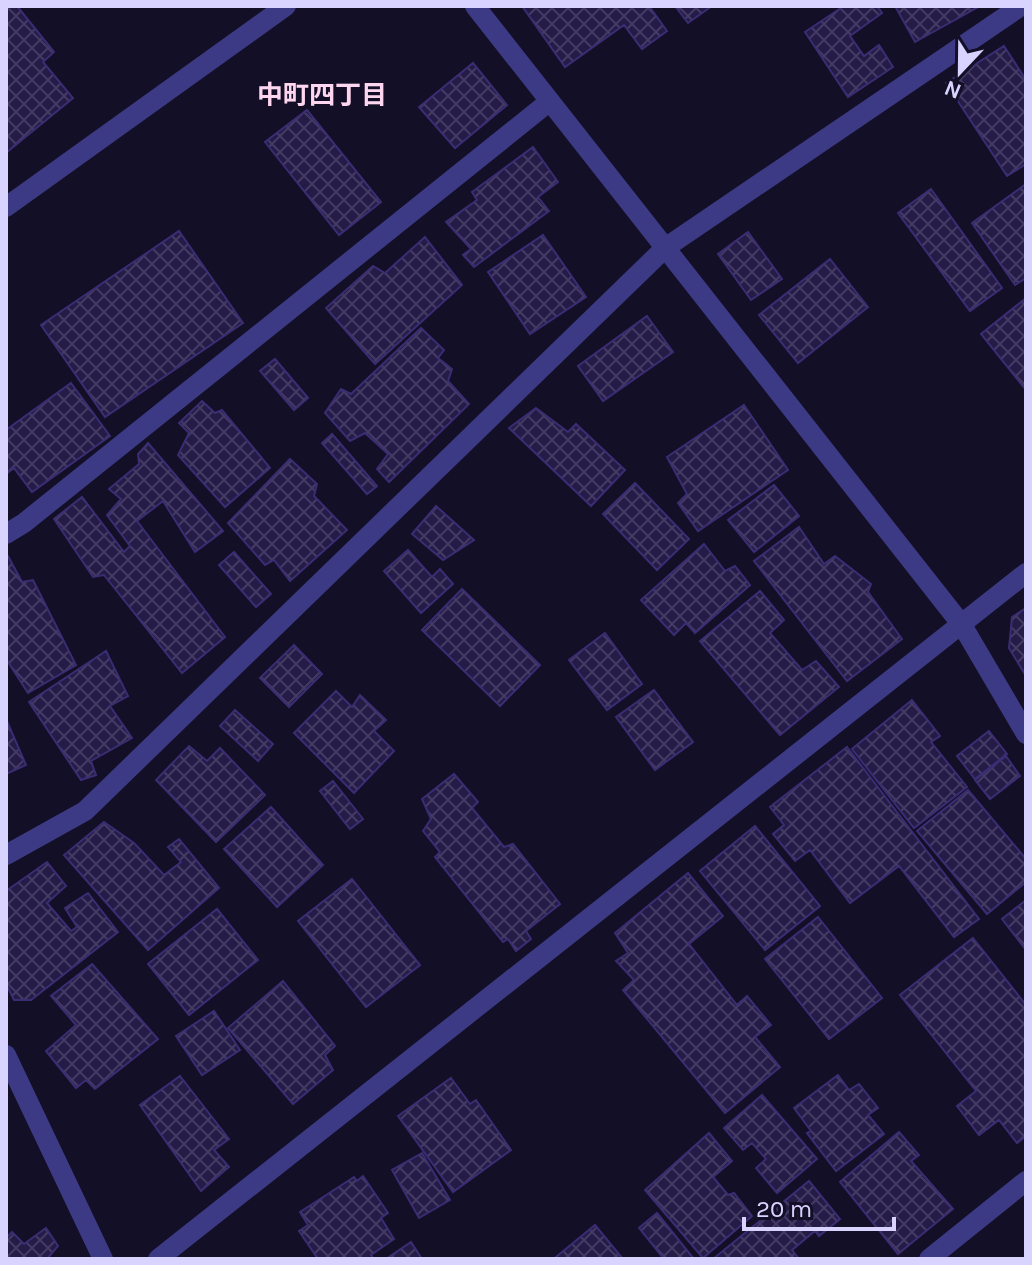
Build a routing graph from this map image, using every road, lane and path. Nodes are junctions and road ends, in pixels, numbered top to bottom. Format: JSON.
{"nodes":[{"id":1,"x":286,"y":6,"type":"edge"},
{"id":2,"x":475,"y":6,"type":"edge"},
{"id":3,"x":1021,"y":6,"type":"edge"},
{"id":4,"x":550,"y":101,"type":"junction"},
{"id":5,"x":6,"y":207,"type":"edge"},
{"id":6,"x":665,"y":248,"type":"junction"},
{"id":7,"x":6,"y":534,"type":"edge"},
{"id":8,"x":1026,"y":573,"type":"edge"},
{"id":9,"x":962,"y":625,"type":"junction"},
{"id":10,"x":1026,"y":734,"type":"edge"},
{"id":11,"x":6,"y":855,"type":"edge"},
{"id":12,"x":6,"y":1055,"type":"edge"},
{"id":13,"x":1026,"y":1181,"type":"edge"},
{"id":14,"x":103,"y":1259,"type":"edge"},
{"id":15,"x":158,"y":1259,"type":"edge"},
{"id":16,"x":929,"y":1259,"type":"edge"}],
"edges":[{"from":1,"to":5,"type":"street"},
{"from":2,"to":4,"type":"street"},
{"from":3,"to":6,"type":"street"},
{"from":4,"to":6,"type":"street"},
{"from":4,"to":7,"type":"street"},
{"from":6,"to":9,"type":"street"},
{"from":6,"to":11,"type":"street"},
{"from":8,"to":9,"type":"street"},
{"from":9,"to":10,"type":"street"},
{"from":9,"to":15,"type":"street"},
{"from":12,"to":14,"type":"street"},
{"from":13,"to":16,"type":"street"}]}
